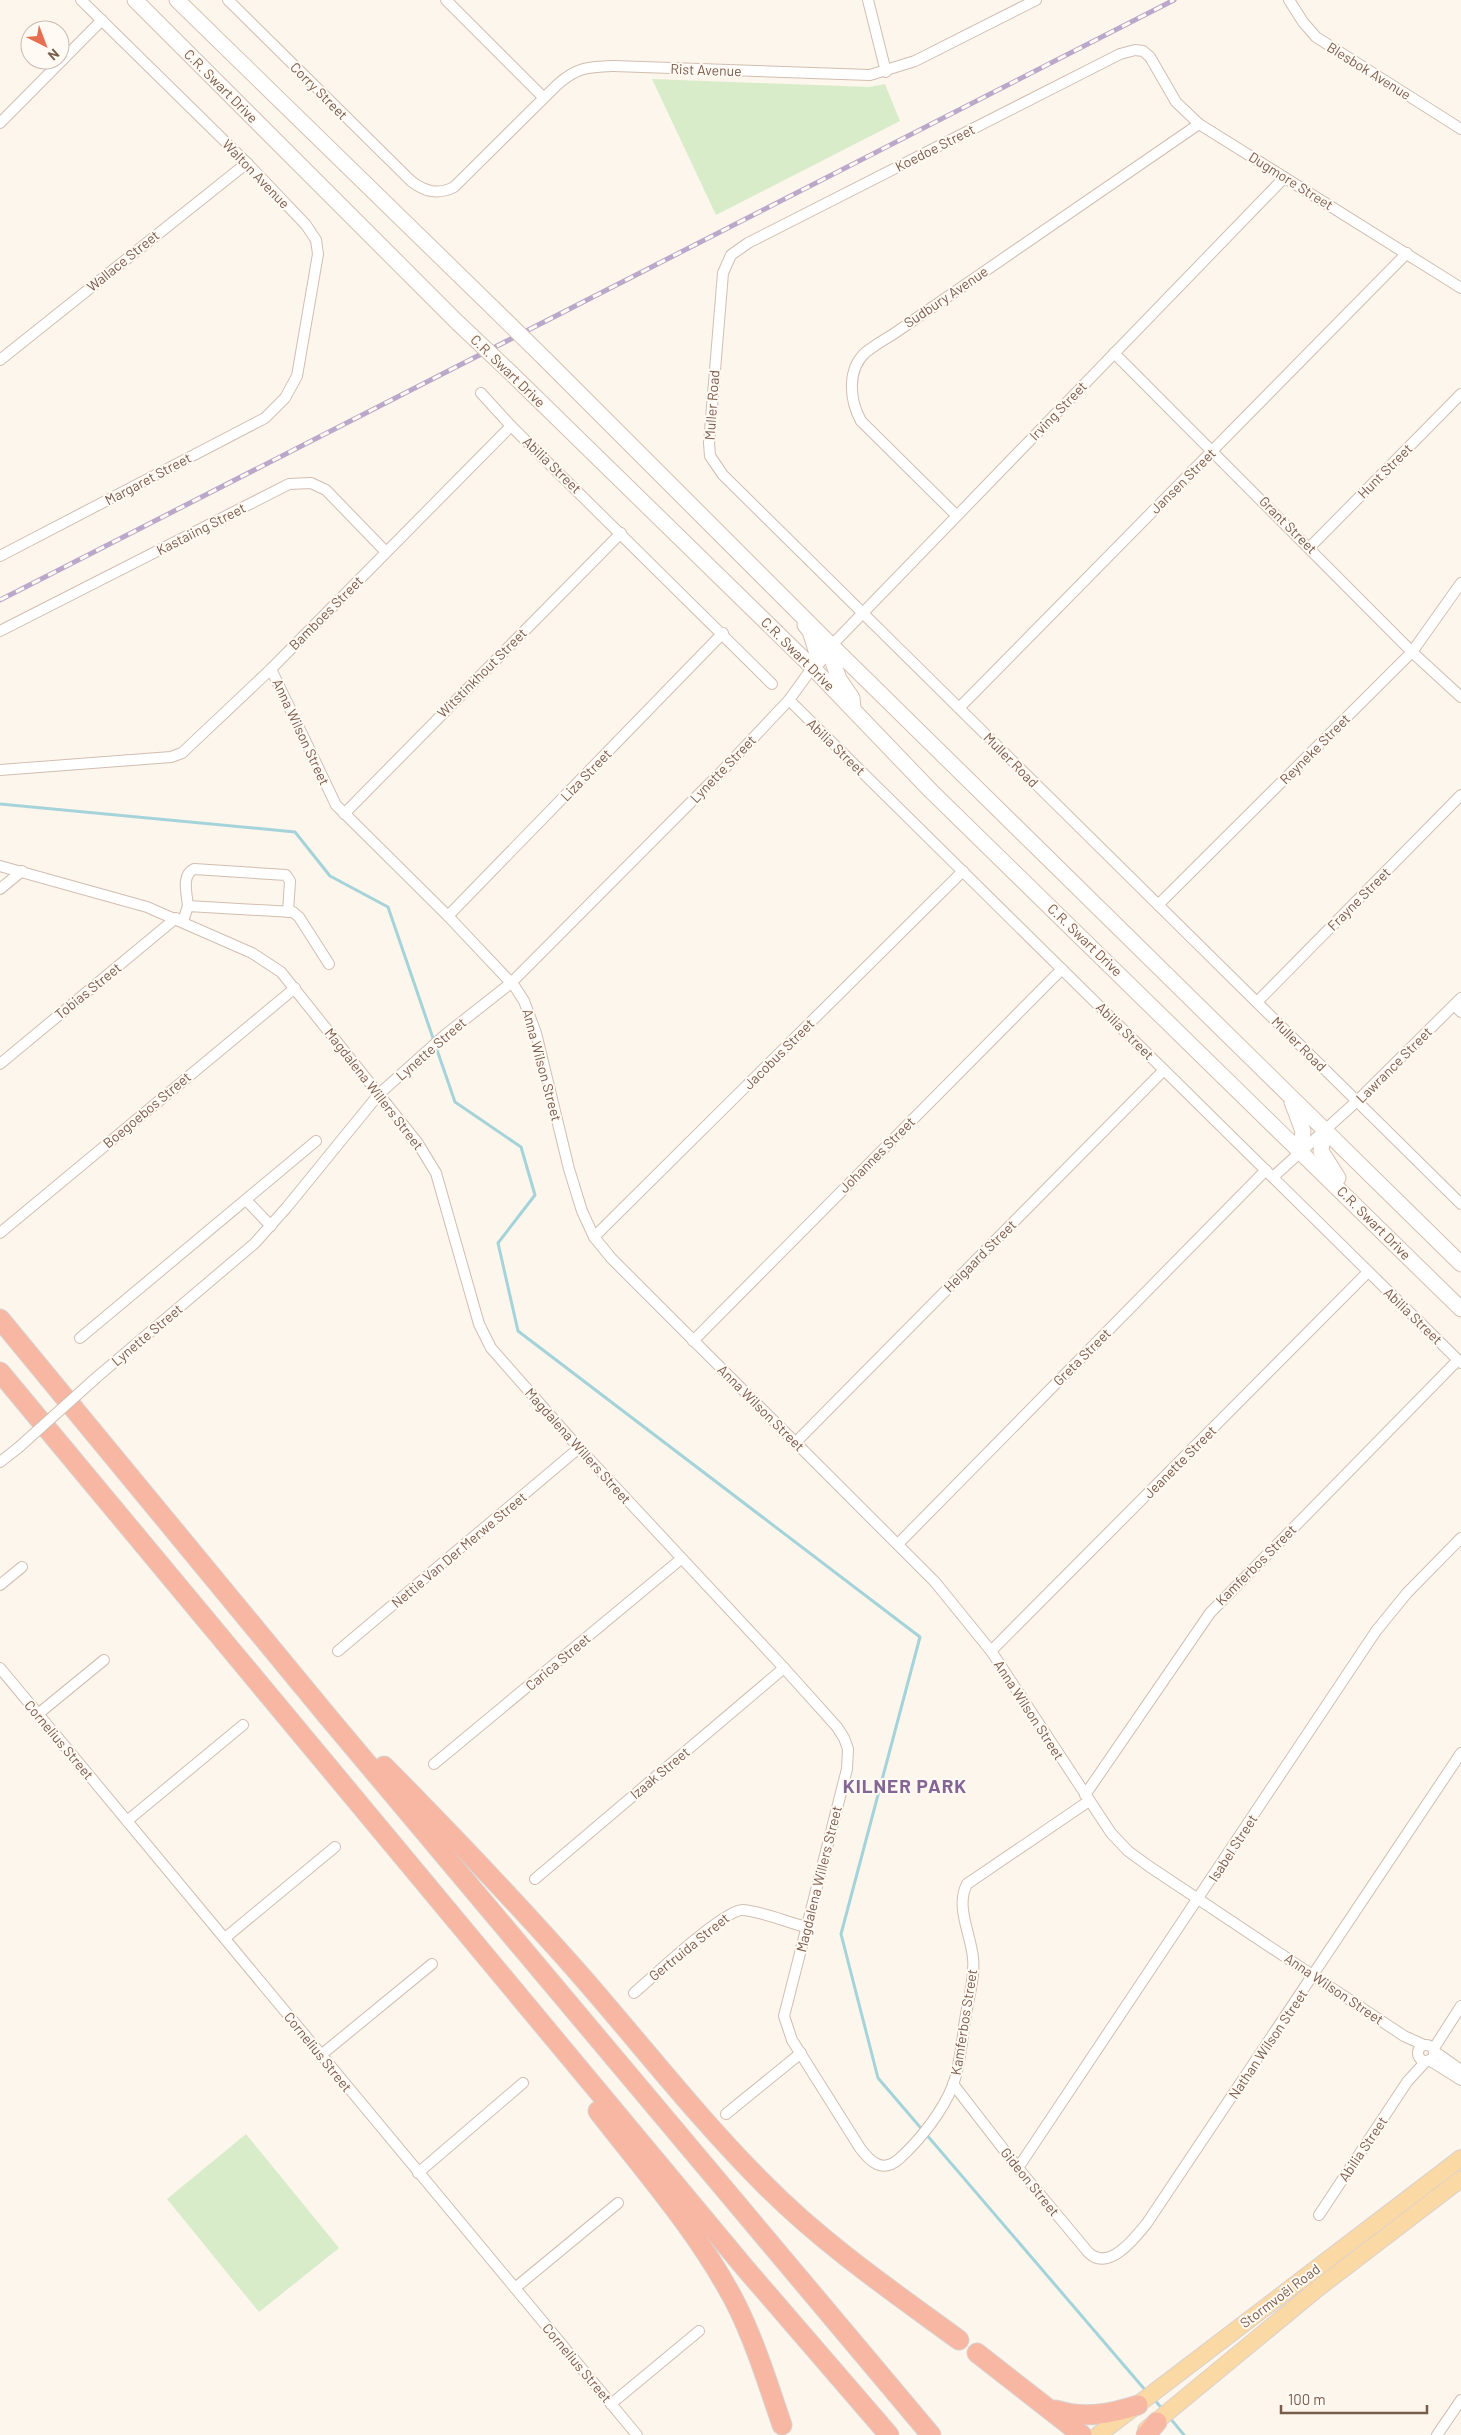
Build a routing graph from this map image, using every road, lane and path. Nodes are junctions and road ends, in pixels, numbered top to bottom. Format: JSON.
{"nodes":[{"id":1,"x":82,"y":0,"type":"edge"},
{"id":2,"x":135,"y":0,"type":"edge"},
{"id":3,"x":177,"y":0,"type":"edge"},
{"id":4,"x":228,"y":0,"type":"edge"},
{"id":5,"x":446,"y":0,"type":"edge"},
{"id":6,"x":868,"y":0,"type":"edge"},
{"id":7,"x":1036,"y":0,"type":"edge"},
{"id":8,"x":1289,"y":0,"type":"edge"},
{"id":9,"x":102,"y":20,"type":"junction"},
{"id":10,"x":1143,"y":51,"type":"joint"},
{"id":11,"x":886,"y":72,"type":"junction"},
{"id":12,"x":543,"y":98,"type":"junction"},
{"id":13,"x":0,"y":123,"type":"edge"},
{"id":14,"x":1199,"y":124,"type":"junction"},
{"id":15,"x":1461,"y":129,"type":"edge"},
{"id":16,"x":247,"y":163,"type":"junction"},
{"id":17,"x":1284,"y":178,"type":"junction"},
{"id":18,"x":411,"y":181,"type":"joint"},
{"id":19,"x":1407,"y":253,"type":"junction"},
{"id":20,"x":731,"y":255,"type":"joint"},
{"id":21,"x":1461,"y":288,"type":"edge"},
{"id":22,"x":1114,"y":353,"type":"junction"},
{"id":23,"x":0,"y":360,"type":"edge"},
{"id":24,"x":290,"y":392,"type":"joint"},
{"id":25,"x":482,"y":393,"type":"dead end"},
{"id":26,"x":1461,"y":394,"type":"edge"},
{"id":27,"x":511,"y":426,"type":"junction"},
{"id":28,"x":1213,"y":451,"type":"junction"},
{"id":29,"x":956,"y":515,"type":"junction"},
{"id":30,"x":621,"y":533,"type":"junction"},
{"id":31,"x":1310,"y":547,"type":"junction"},
{"id":32,"x":386,"y":552,"type":"junction"},
{"id":33,"x":0,"y":556,"type":"edge"},
{"id":34,"x":1461,"y":583,"type":"edge"},
{"id":35,"x":862,"y":612,"type":"junction"},
{"id":36,"x":0,"y":630,"type":"edge"},
{"id":37,"x":723,"y":633,"type":"junction"},
{"id":38,"x":1412,"y":652,"type":"junction"},
{"id":39,"x":823,"y":655,"type":"junction"},
{"id":40,"x":271,"y":669,"type":"junction"},
{"id":41,"x":772,"y":684,"type":"dead end"},
{"id":42,"x":1461,"y":697,"type":"edge"},
{"id":43,"x":788,"y":700,"type":"junction"},
{"id":44,"x":959,"y":708,"type":"junction"},
{"id":45,"x":853,"y":710,"type":"junction"},
{"id":46,"x":0,"y":770,"type":"edge"},
{"id":47,"x":1461,"y":796,"type":"edge"},
{"id":48,"x":344,"y":814,"type":"junction"},
{"id":49,"x":0,"y":866,"type":"edge"},
{"id":50,"x":963,"y":871,"type":"junction"},
{"id":51,"x":22,"y":872,"type":"junction"},
{"id":52,"x":0,"y":889,"type":"edge"},
{"id":53,"x":188,"y":906,"type":"junction"},
{"id":54,"x":1158,"y":906,"type":"junction"},
{"id":55,"x":288,"y":912,"type":"junction"},
{"id":56,"x":448,"y":916,"type":"junction"},
{"id":57,"x":180,"y":920,"type":"junction"},
{"id":58,"x":329,"y":964,"type":"dead end"},
{"id":59,"x":1062,"y":969,"type":"junction"},
{"id":60,"x":511,"y":983,"type":"junction"},
{"id":61,"x":295,"y":988,"type":"junction"},
{"id":62,"x":1256,"y":1002,"type":"junction"},
{"id":63,"x":1459,"y":1005,"type":"edge"},
{"id":64,"x":0,"y":1064,"type":"edge"},
{"id":65,"x":1164,"y":1070,"type":"junction"},
{"id":66,"x":379,"y":1094,"type":"junction"},
{"id":67,"x":1290,"y":1096,"type":"junction"},
{"id":68,"x":1357,"y":1101,"type":"junction"},
{"id":69,"x":1324,"y":1130,"type":"junction"},
{"id":70,"x":316,"y":1141,"type":"dead end"},
{"id":71,"x":1301,"y":1151,"type":"junction"},
{"id":72,"x":1270,"y":1174,"type":"junction"},
{"id":73,"x":1348,"y":1197,"type":"junction"},
{"id":74,"x":246,"y":1200,"type":"junction"},
{"id":75,"x":1461,"y":1204,"type":"edge"},
{"id":76,"x":271,"y":1226,"type":"junction"},
{"id":77,"x":0,"y":1233,"type":"edge"},
{"id":78,"x":594,"y":1237,"type":"junction"},
{"id":79,"x":1461,"y":1264,"type":"edge"},
{"id":80,"x":1368,"y":1272,"type":"junction"},
{"id":81,"x":1461,"y":1309,"type":"edge"},
{"id":82,"x":0,"y":1319,"type":"edge"},
{"id":83,"x":80,"y":1338,"type":"dead end"},
{"id":84,"x":693,"y":1341,"type":"junction"},
{"id":85,"x":1460,"y":1362,"type":"edge"},
{"id":86,"x":0,"y":1372,"type":"edge"},
{"id":87,"x":796,"y":1442,"type":"junction"},
{"id":88,"x":579,"y":1448,"type":"junction"},
{"id":89,"x":0,"y":1462,"type":"edge"},
{"id":90,"x":1461,"y":1538,"type":"edge"},
{"id":91,"x":898,"y":1544,"type":"junction"},
{"id":92,"x":681,"y":1559,"type":"junction"},
{"id":93,"x":22,"y":1567,"type":"dead end"},
{"id":94,"x":0,"y":1585,"type":"edge"},
{"id":95,"x":338,"y":1651,"type":"dead end"},
{"id":96,"x":991,"y":1651,"type":"junction"},
{"id":97,"x":104,"y":1660,"type":"dead end"},
{"id":98,"x":0,"y":1668,"type":"edge"},
{"id":99,"x":784,"y":1668,"type":"junction"},
{"id":100,"x":38,"y":1714,"type":"junction"},
{"id":101,"x":329,"y":1718,"type":"junction"},
{"id":102,"x":243,"y":1725,"type":"dead end"},
{"id":103,"x":1461,"y":1753,"type":"edge"},
{"id":104,"x":434,"y":1764,"type":"dead end"},
{"id":105,"x":1086,"y":1798,"type":"junction"},
{"id":106,"x":126,"y":1821,"type":"junction"},
{"id":107,"x":335,"y":1846,"type":"dead end"},
{"id":108,"x":396,"y":1848,"type":"junction"},
{"id":109,"x":535,"y":1879,"type":"dead end"},
{"id":110,"x":1198,"y":1900,"type":"junction"},
{"id":111,"x":806,"y":1927,"type":"junction"},
{"id":112,"x":225,"y":1938,"type":"junction"},
{"id":113,"x":432,"y":1964,"type":"dead end"},
{"id":114,"x":1314,"y":1976,"type":"junction"},
{"id":115,"x":634,"y":1993,"type":"dead end"},
{"id":116,"x":1461,"y":2006,"type":"edge"},
{"id":117,"x":1427,"y":2052,"type":"junction"},
{"id":118,"x":801,"y":2053,"type":"junction"},
{"id":119,"x":320,"y":2055,"type":"junction"},
{"id":120,"x":1461,"y":2070,"type":"edge"},
{"id":121,"x":1461,"y":2080,"type":"edge"},
{"id":122,"x":523,"y":2083,"type":"dead end"},
{"id":123,"x":953,"y":2084,"type":"junction"},
{"id":124,"x":726,"y":2114,"type":"dead end"},
{"id":125,"x":1461,"y":2158,"type":"edge"},
{"id":126,"x":890,"y":2166,"type":"joint"},
{"id":127,"x":1018,"y":2168,"type":"junction"},
{"id":128,"x":418,"y":2173,"type":"junction"},
{"id":129,"x":1461,"y":2179,"type":"edge"},
{"id":130,"x":618,"y":2203,"type":"dead end"},
{"id":131,"x":1319,"y":2215,"type":"dead end"},
{"id":132,"x":1116,"y":2253,"type":"joint"},
{"id":133,"x":515,"y":2288,"type":"junction"},
{"id":134,"x":699,"y":2331,"type":"dead end"},
{"id":135,"x":958,"y":2340,"type":"dead end"},
{"id":136,"x":976,"y":2353,"type":"dead end"},
{"id":137,"x":1461,"y":2400,"type":"edge"},
{"id":138,"x":611,"y":2404,"type":"junction"},
{"id":139,"x":1138,"y":2404,"type":"junction"},
{"id":140,"x":1050,"y":2408,"type":"junction"},
{"id":141,"x":782,"y":2425,"type":"dead end"},
{"id":142,"x":1154,"y":2426,"type":"edge"},
{"id":143,"x":637,"y":2435,"type":"edge"},
{"id":144,"x":889,"y":2435,"type":"edge"},
{"id":145,"x":931,"y":2435,"type":"edge"},
{"id":146,"x":1082,"y":2435,"type":"edge"},
{"id":147,"x":1098,"y":2435,"type":"edge"},
{"id":148,"x":1140,"y":2435,"type":"edge"},
{"id":149,"x":1438,"y":2435,"type":"edge"}],
"edges":[{"from":1,"to":9,"type":"street","name":"Walton Avenue"},
{"from":2,"to":39,"type":"main road","name":"C.R. Swart Drive","bridge":true},
{"from":3,"to":39,"type":"main road","name":"C.R. Swart Drive","bridge":true},
{"from":4,"to":18,"type":"street","name":"Corry Street"},
{"from":5,"to":12,"type":"street"},
{"from":6,"to":11,"type":"street"},
{"from":7,"to":11,"type":"street","name":"Rist Avenue"},
{"from":8,"to":15,"type":"street","name":"Blesbok Avenue"},
{"from":9,"to":13,"type":"street"},
{"from":9,"to":16,"type":"street","name":"Walton Avenue"},
{"from":10,"to":14,"type":"street","name":"Dugmore Street"},
{"from":10,"to":20,"type":"street","name":"Koedoe Street"},
{"from":11,"to":12,"type":"street","name":"Rist Avenue"},
{"from":12,"to":18,"type":"street","name":"Rist Avenue"},
{"from":14,"to":17,"type":"street","name":"Dugmore Street"},
{"from":14,"to":29,"type":"street","name":"Sudbury Avenue"},
{"from":16,"to":23,"type":"street","name":"Wallace Street"},
{"from":16,"to":24,"type":"street","name":"Walton Avenue"},
{"from":17,"to":19,"type":"street","name":"Dugmore Street"},
{"from":17,"to":22,"type":"street","name":"Irving Street"},
{"from":19,"to":21,"type":"street","name":"Dugmore Street"},
{"from":19,"to":28,"type":"street","name":"Jansen Street"},
{"from":20,"to":35,"type":"street","name":"Muller Road"},
{"from":22,"to":28,"type":"street","name":"Grant Street"},
{"from":22,"to":29,"type":"street","name":"Irving Street"},
{"from":24,"to":33,"type":"street","name":"Margaret Street"},
{"from":25,"to":27,"type":"street","name":"Abilia Street"},
{"from":26,"to":31,"type":"street","name":"Hunt Street"},
{"from":27,"to":30,"type":"street","name":"Abilia Street"},
{"from":27,"to":32,"type":"street","name":"Bamboes Street"},
{"from":28,"to":31,"type":"street","name":"Grant Street"},
{"from":28,"to":44,"type":"street","name":"Jansen Street"},
{"from":29,"to":35,"type":"street","name":"Irving Street"},
{"from":30,"to":37,"type":"street","name":"Abilia Street"},
{"from":30,"to":48,"type":"street","name":"Witstinkhout Street"},
{"from":31,"to":38,"type":"street","name":"Grant Street"},
{"from":32,"to":36,"type":"street","name":"Kastaiing Street"},
{"from":32,"to":40,"type":"street","name":"Bamboes Street"},
{"from":34,"to":38,"type":"street","name":"Reyneke Street"},
{"from":35,"to":39,"type":"street","name":"Irving Street"},
{"from":35,"to":44,"type":"street","name":"Muller Road"},
{"from":37,"to":41,"type":"street","name":"Abilia Street"},
{"from":37,"to":56,"type":"street","name":"Liza Street"},
{"from":38,"to":42,"type":"street","name":"Grant Street"},
{"from":38,"to":54,"type":"street","name":"Reyneke Street"},
{"from":39,"to":43,"type":"street","name":"Lynette Street"},
{"from":39,"to":45,"type":"main road","name":"C.R. Swart Drive"},
{"from":39,"to":45,"type":"main road"},
{"from":39,"to":67,"type":"main road","name":"C.R. Swart Drive"},
{"from":40,"to":46,"type":"street","name":"Bamboes Street"},
{"from":40,"to":48,"type":"street","name":"Anna Wilson Street"},
{"from":43,"to":50,"type":"street","name":"Abilia Street"},
{"from":43,"to":60,"type":"street","name":"Lynette Street"},
{"from":44,"to":54,"type":"street","name":"Muller Road"},
{"from":45,"to":71,"type":"main road","name":"C.R. Swart Drive"},
{"from":47,"to":62,"type":"street","name":"Frayne Street"},
{"from":48,"to":56,"type":"street","name":"Anna Wilson Street"},
{"from":49,"to":51,"type":"street","name":"Magdalena Willers Street"},
{"from":50,"to":59,"type":"street","name":"Abilia Street"},
{"from":50,"to":78,"type":"street","name":"Jacobus Street"},
{"from":51,"to":52,"type":"street"},
{"from":51,"to":57,"type":"street","name":"Magdalena Willers Street"},
{"from":53,"to":55,"type":"street"},
{"from":53,"to":55,"type":"street"},
{"from":53,"to":57,"type":"street"},
{"from":54,"to":62,"type":"street","name":"Muller Road"},
{"from":55,"to":58,"type":"street"},
{"from":56,"to":60,"type":"street","name":"Anna Wilson Street"},
{"from":57,"to":61,"type":"street","name":"Magdalena Willers Street"},
{"from":57,"to":64,"type":"street","name":"Tobias Street"},
{"from":59,"to":65,"type":"street","name":"Abilia Street"},
{"from":59,"to":84,"type":"street","name":"Johannes Street"},
{"from":60,"to":66,"type":"street","name":"Lynette Street"},
{"from":60,"to":78,"type":"street","name":"Anna Wilson Street"},
{"from":61,"to":66,"type":"street","name":"Magdalena Willers Street"},
{"from":61,"to":77,"type":"street","name":"Boegoebos Street"},
{"from":62,"to":68,"type":"street","name":"Muller Road"},
{"from":63,"to":68,"type":"street","name":"Lawrance Street"},
{"from":65,"to":72,"type":"street","name":"Abilia Street"},
{"from":65,"to":87,"type":"street","name":"Helgaard Street"},
{"from":66,"to":76,"type":"street","name":"Lynette Street"},
{"from":66,"to":88,"type":"street","name":"Magdalena Willers Street"},
{"from":67,"to":69,"type":"main road","name":"C.R. Swart Drive"},
{"from":67,"to":71,"type":"main road"},
{"from":68,"to":69,"type":"street","name":"Lawrance Street"},
{"from":68,"to":75,"type":"street","name":"Muller Road"},
{"from":69,"to":71,"type":"street","name":"Lawrance Street"},
{"from":69,"to":73,"type":"main road"},
{"from":69,"to":79,"type":"main road","name":"C.R. Swart Drive"},
{"from":70,"to":74,"type":"street"},
{"from":71,"to":72,"type":"street","name":"Greta Street"},
{"from":71,"to":73,"type":"main road","name":"C.R. Swart Drive"},
{"from":72,"to":80,"type":"street","name":"Abilia Street"},
{"from":72,"to":91,"type":"street","name":"Greta Street"},
{"from":73,"to":81,"type":"main road","name":"C.R. Swart Drive"},
{"from":74,"to":76,"type":"street"},
{"from":74,"to":83,"type":"street"},
{"from":76,"to":89,"type":"street","name":"Lynette Street","bridge":true},
{"from":78,"to":84,"type":"street","name":"Anna Wilson Street"},
{"from":80,"to":85,"type":"street","name":"Abilia Street"},
{"from":80,"to":96,"type":"street","name":"Jeanette Street"},
{"from":82,"to":101,"type":"highway"},
{"from":84,"to":87,"type":"street","name":"Anna Wilson Street"},
{"from":85,"to":105,"type":"street","name":"Kamferbos Street"},
{"from":86,"to":108,"type":"highway"},
{"from":87,"to":91,"type":"street","name":"Anna Wilson Street"},
{"from":88,"to":92,"type":"street","name":"Magdalena Willers Street"},
{"from":88,"to":95,"type":"street","name":"Nettie Van Der Merwe Street"},
{"from":90,"to":110,"type":"street","name":"Isabel Street"},
{"from":91,"to":96,"type":"street","name":"Anna Wilson Street"},
{"from":92,"to":99,"type":"street","name":"Magdalena Willers Street"},
{"from":92,"to":104,"type":"street","name":"Carica Street"},
{"from":93,"to":94,"type":"street"},
{"from":96,"to":105,"type":"street","name":"Anna Wilson Street"},
{"from":97,"to":100,"type":"street"},
{"from":98,"to":100,"type":"street","name":"Cornelius Street"},
{"from":99,"to":109,"type":"street","name":"Izaak Street"},
{"from":99,"to":111,"type":"street","name":"Magdalena Willers Street"},
{"from":100,"to":106,"type":"street","name":"Cornelius Street"},
{"from":101,"to":135,"type":"highway"},
{"from":101,"to":145,"type":"highway"},
{"from":102,"to":106,"type":"street"},
{"from":103,"to":114,"type":"street","name":"Nathan Wilson Street"},
{"from":105,"to":110,"type":"street","name":"Anna Wilson Street"},
{"from":105,"to":123,"type":"street","name":"Kamferbos Street"},
{"from":106,"to":112,"type":"street","name":"Cornelius Street"},
{"from":107,"to":112,"type":"street"},
{"from":108,"to":141,"type":"highway"},
{"from":108,"to":144,"type":"highway"},
{"from":110,"to":114,"type":"street","name":"Anna Wilson Street"},
{"from":110,"to":127,"type":"street","name":"Isabel Street"},
{"from":111,"to":115,"type":"street","name":"Gertruida Street"},
{"from":111,"to":118,"type":"street","name":"Magdalena Willers Street"},
{"from":112,"to":119,"type":"street","name":"Cornelius Street"},
{"from":113,"to":119,"type":"street"},
{"from":114,"to":117,"type":"street","name":"Anna Wilson Street"},
{"from":114,"to":132,"type":"street","name":"Nathan Wilson Street"},
{"from":116,"to":117,"type":"street","name":"Abilia Street"},
{"from":117,"to":120,"type":"street","name":"Anna Wilson Street"},
{"from":117,"to":121,"type":"street","name":"Anna Wilson Street"},
{"from":117,"to":131,"type":"street","name":"Abilia Street"},
{"from":118,"to":124,"type":"street"},
{"from":118,"to":126,"type":"street","name":"Magdalena Willers Street"},
{"from":119,"to":128,"type":"street","name":"Cornelius Street"},
{"from":122,"to":128,"type":"street"},
{"from":123,"to":126,"type":"street","name":"Kamferbos Street"},
{"from":123,"to":127,"type":"street","name":"Gideon Street"},
{"from":125,"to":139,"type":"main road","name":"Stormvoël Road"},
{"from":127,"to":132,"type":"street","name":"Gideon Street"},
{"from":128,"to":133,"type":"street","name":"Cornelius Street"},
{"from":129,"to":142,"type":"main road","name":"Stormvoël Road"},
{"from":130,"to":133,"type":"street"},
{"from":133,"to":138,"type":"street","name":"Cornelius Street"},
{"from":134,"to":138,"type":"street"},
{"from":136,"to":140,"type":"highway"},
{"from":137,"to":149,"type":"street"},
{"from":138,"to":143,"type":"street","name":"Cornelius Street"},
{"from":139,"to":140,"type":"highway"},
{"from":139,"to":147,"type":"main road","name":"Stormvoël Road"},
{"from":140,"to":146,"type":"highway"},
{"from":142,"to":148,"type":"main road","name":"Stormvoël Road"}]}
